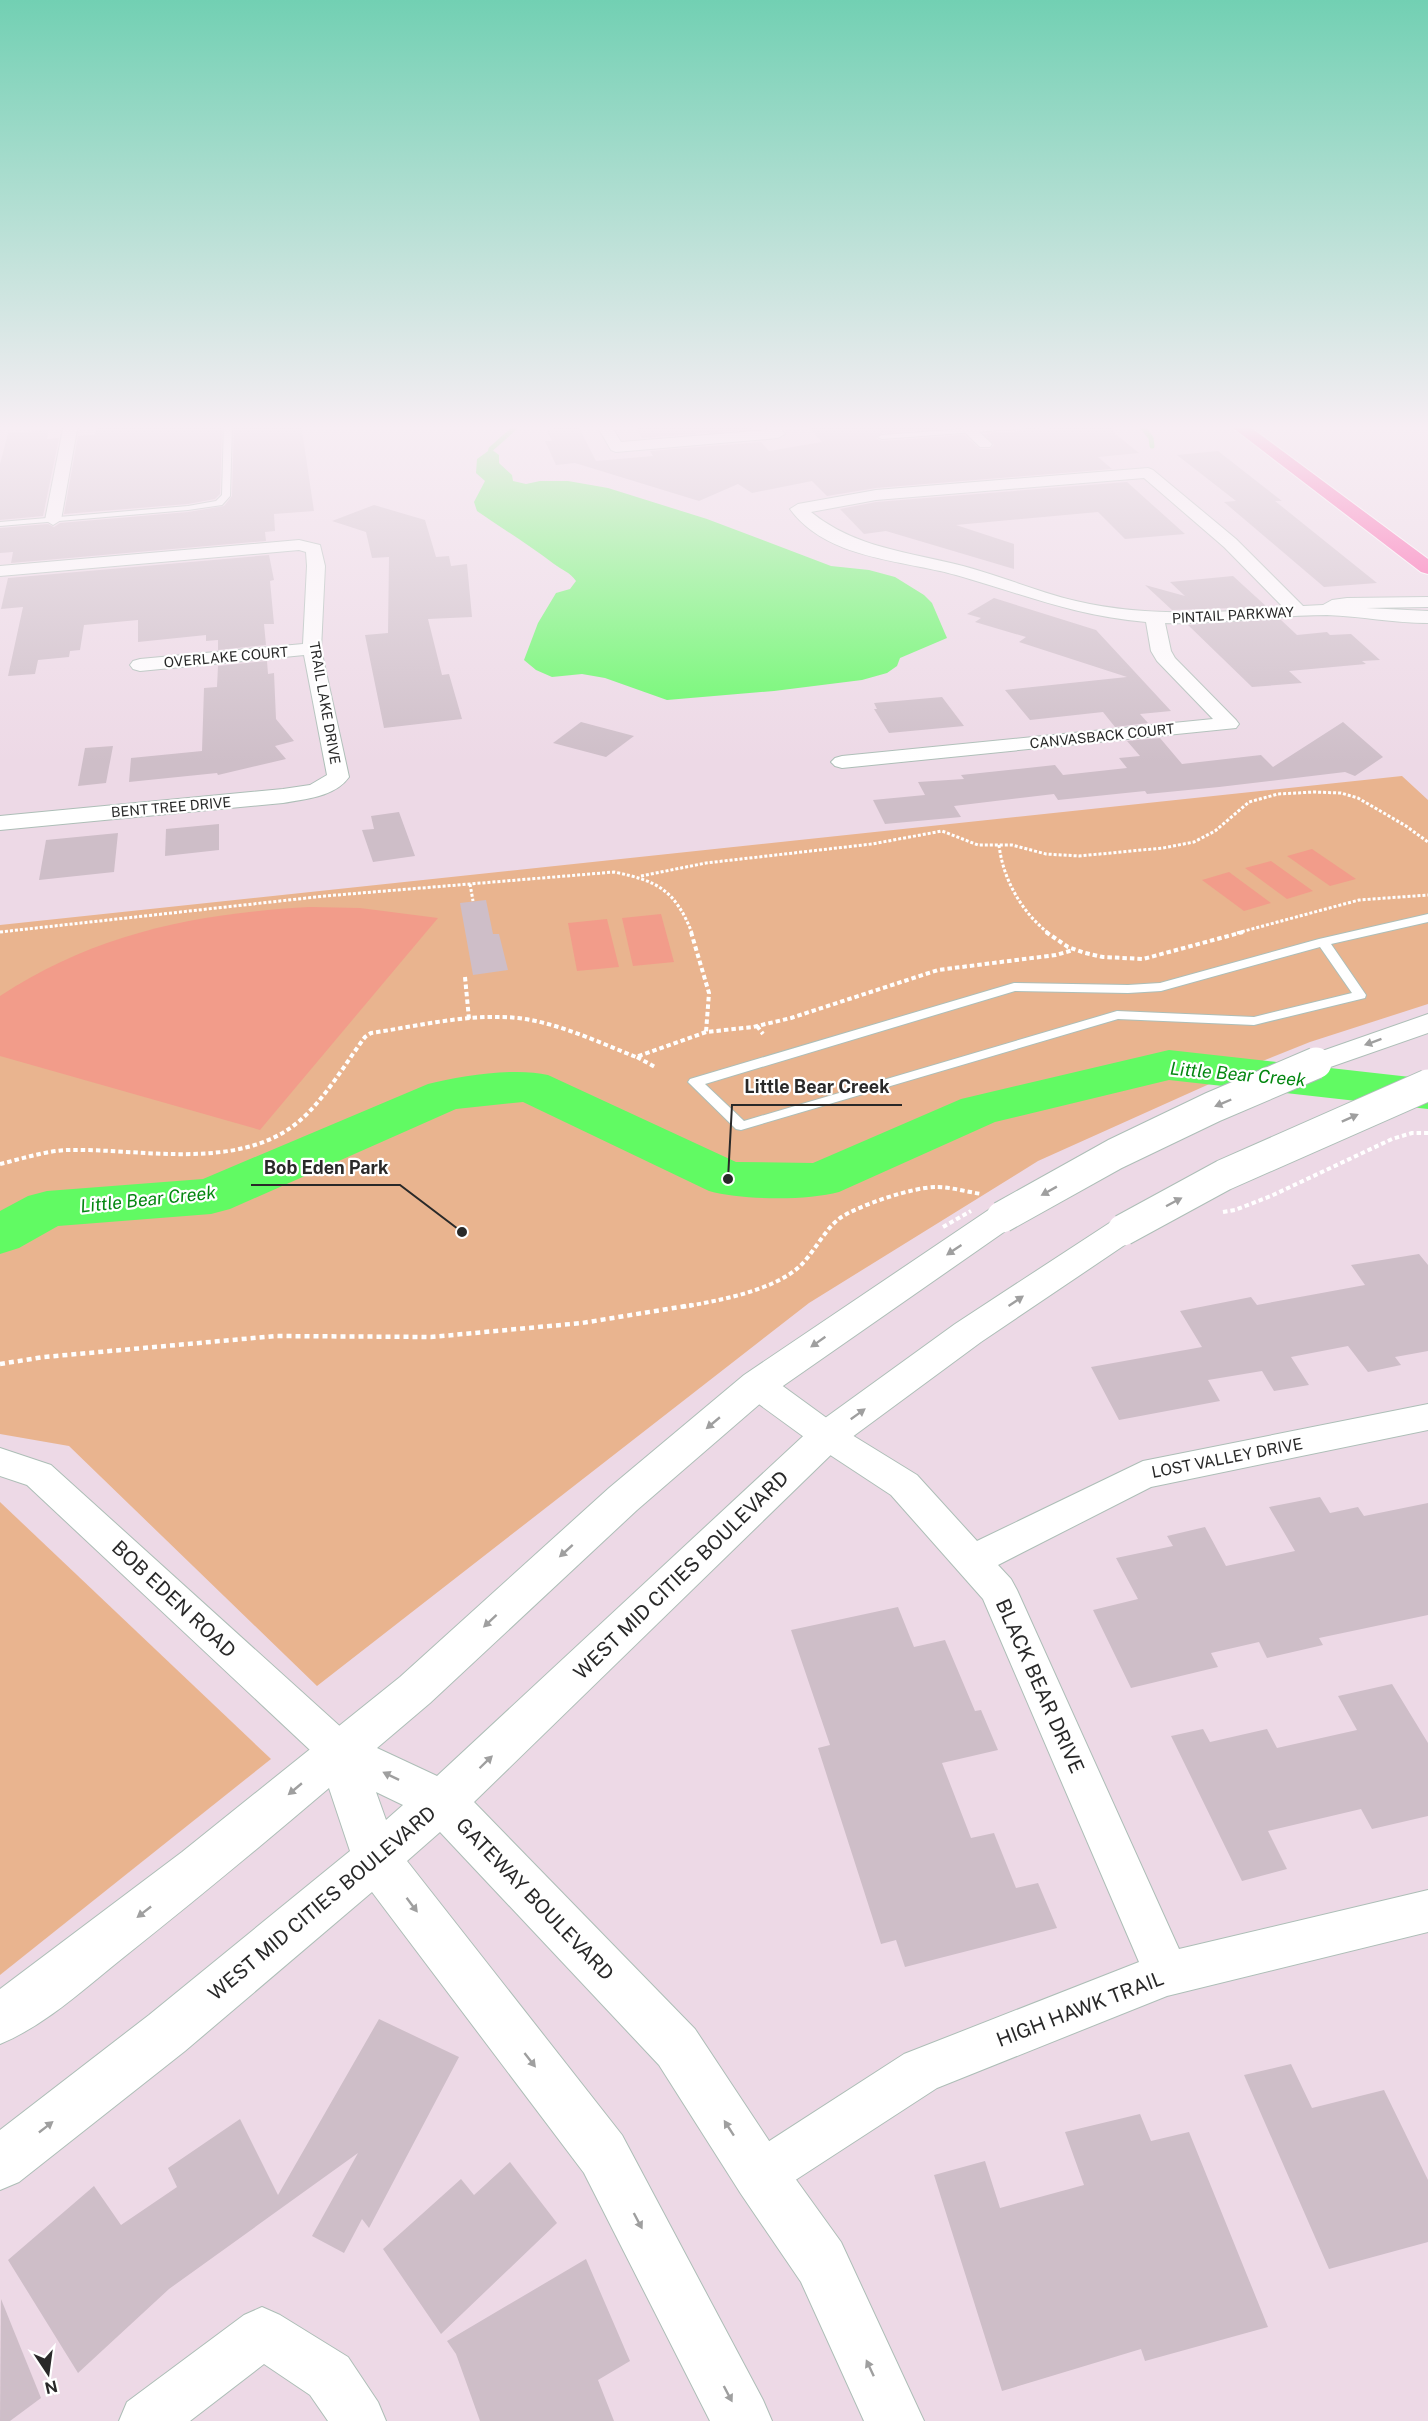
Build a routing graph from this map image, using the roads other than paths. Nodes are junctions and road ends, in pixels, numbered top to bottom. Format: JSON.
{"nodes":[{"id":1,"x":839,"y":537,"type":"edge"},
{"id":2,"x":1223,"y":537,"type":"edge"},
{"id":3,"x":1394,"y":537,"type":"edge"},
{"id":4,"x":1421,"y":556,"type":"edge"},
{"id":5,"x":1428,"y":568,"type":"edge"},
{"id":6,"x":0,"y":571,"type":"edge"},
{"id":7,"x":1428,"y":603,"type":"edge"},
{"id":8,"x":1387,"y":609,"type":"junction"},
{"id":9,"x":1299,"y":612,"type":"junction"},
{"id":10,"x":1428,"y":617,"type":"edge"},
{"id":11,"x":1155,"y":619,"type":"junction"},
{"id":12,"x":312,"y":649,"type":"junction"},
{"id":13,"x":140,"y":665,"type":"dead end"},
{"id":14,"x":842,"y":762,"type":"dead end"},
{"id":15,"x":338,"y":777,"type":"joint"},
{"id":16,"x":0,"y":823,"type":"edge"},
{"id":17,"x":1428,"y":918,"type":"edge"},
{"id":18,"x":1323,"y":942,"type":"junction"},
{"id":19,"x":1428,"y":1023,"type":"edge"},
{"id":20,"x":1428,"y":1085,"type":"edge"},
{"id":21,"x":757,"y":1385,"type":"junction"},
{"id":22,"x":1428,"y":1417,"type":"edge"},
{"id":23,"x":827,"y":1436,"type":"junction"},
{"id":24,"x":0,"y":1462,"type":"edge"},
{"id":25,"x":972,"y":1561,"type":"junction"},
{"id":26,"x":340,"y":1752,"type":"junction"},
{"id":27,"x":442,"y":1801,"type":"junction"},
{"id":28,"x":376,"y":1859,"type":"junction"},
{"id":29,"x":1428,"y":1911,"type":"edge"},
{"id":30,"x":1167,"y":1974,"type":"junction"},
{"id":31,"x":0,"y":2019,"type":"edge"},
{"id":32,"x":0,"y":2163,"type":"edge"},
{"id":33,"x":760,"y":2175,"type":"junction"},
{"id":34,"x":146,"y":2421,"type":"edge"},
{"id":35,"x":358,"y":2421,"type":"edge"},
{"id":36,"x":742,"y":2421,"type":"edge"},
{"id":37,"x":894,"y":2421,"type":"edge"}],
"edges":[{"from":1,"to":11,"type":"street","name":"PINTAIL PARKWAY"},
{"from":2,"to":9,"type":"street","name":"PINTAIL PARKWAY"},
{"from":3,"to":4,"type":"main road"},
{"from":4,"to":5,"type":"main road"},
{"from":6,"to":12,"type":"street","name":"TRAIL LAKE DRIVE"},
{"from":7,"to":8,"type":"street","name":"PINTAIL PARKWAY"},
{"from":8,"to":9,"type":"street","name":"PINTAIL PARKWAY"},
{"from":8,"to":10,"type":"street","name":"PINTAIL PARKWAY"},
{"from":9,"to":11,"type":"street","name":"PINTAIL PARKWAY"},
{"from":11,"to":14,"type":"street","name":"CANVASBACK COURT"},
{"from":12,"to":13,"type":"street","name":"OVERLAKE COURT"},
{"from":12,"to":15,"type":"street","name":"TRAIL LAKE DRIVE"},
{"from":15,"to":16,"type":"street","name":"BENT TREE DRIVE"},
{"from":17,"to":18,"type":"lane"},
{"from":18,"to":18,"type":"lane"},
{"from":19,"to":21,"type":"main road","one_way":true,"bridge":true},
{"from":23,"to":20,"type":"main road","name":"WEST MID CITIES BOULEVARD","one_way":true,"bridge":true},
{"from":21,"to":23,"type":"street","name":"BLACK BEAR DRIVE"},
{"from":21,"to":26,"type":"main road","one_way":true},
{"from":22,"to":25,"type":"street","name":"LOST VALLEY DRIVE"},
{"from":23,"to":25,"type":"street","name":"BLACK BEAR DRIVE"},
{"from":27,"to":23,"type":"main road","name":"WEST MID CITIES BOULEVARD","one_way":true},
{"from":24,"to":26,"type":"street","name":"BOB EDEN ROAD"},
{"from":25,"to":30,"type":"street","name":"BLACK BEAR DRIVE"},
{"from":27,"to":26,"type":"main road","name":"GATEWAY BOULEVARD","one_way":true},
{"from":26,"to":28,"type":"main road"},
{"from":26,"to":31,"type":"main road","one_way":true},
{"from":27,"to":28,"type":"main road","name":"WEST MID CITIES BOULEVARD"},
{"from":33,"to":27,"type":"main road","name":"GATEWAY BOULEVARD","one_way":true},
{"from":32,"to":28,"type":"main road","name":"WEST MID CITIES BOULEVARD","one_way":true},
{"from":28,"to":36,"type":"main road","one_way":true},
{"from":29,"to":30,"type":"street","name":"HIGH HAWK TRAIL"},
{"from":30,"to":33,"type":"street","name":"HIGH HAWK TRAIL"},
{"from":37,"to":33,"type":"main road","name":"GATEWAY BOULEVARD","one_way":true},
{"from":34,"to":35,"type":"street"}]}
